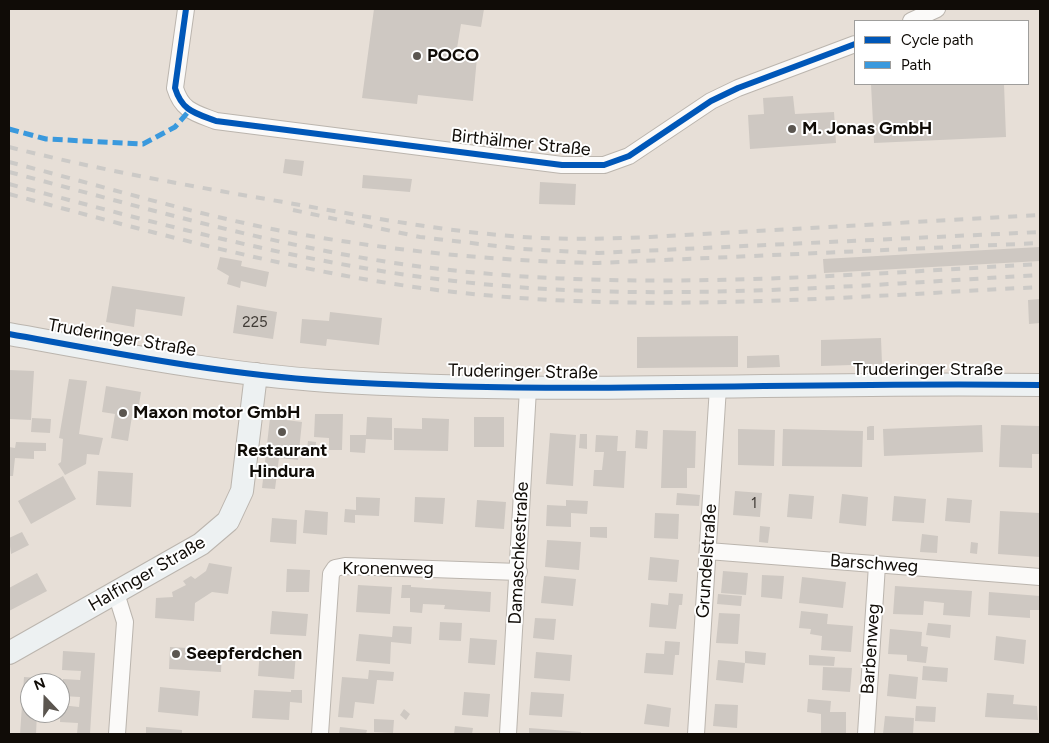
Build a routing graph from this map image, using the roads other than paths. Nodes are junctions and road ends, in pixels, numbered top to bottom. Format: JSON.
{"nodes":[{"id":1,"x":186,"y":9,"type":"edge"},
{"id":2,"x":937,"y":9,"type":"edge"},
{"id":3,"x":913,"y":20,"type":"edge"},
{"id":4,"x":854,"y":44,"type":"edge"},
{"id":5,"x":9,"y":334,"type":"edge"},
{"id":6,"x":256,"y":374,"type":"junction"},
{"id":7,"x":1040,"y":385,"type":"edge"},
{"id":8,"x":718,"y":387,"type":"junction"},
{"id":9,"x":528,"y":389,"type":"junction"},
{"id":10,"x":708,"y":551,"type":"junction"},
{"id":11,"x":877,"y":565,"type":"junction"},
{"id":12,"x":519,"y":572,"type":"junction"},
{"id":13,"x":1040,"y":577,"type":"edge"},
{"id":14,"x":116,"y":593,"type":"junction"},
{"id":15,"x":9,"y":653,"type":"edge"},
{"id":16,"x":117,"y":734,"type":"edge"},
{"id":17,"x":320,"y":734,"type":"edge"},
{"id":18,"x":508,"y":734,"type":"edge"},
{"id":19,"x":696,"y":734,"type":"edge"},
{"id":20,"x":866,"y":734,"type":"edge"}],
"edges":[{"from":1,"to":4,"type":"street","name":"Birthälmer Straße"},
{"from":2,"to":3,"type":"street"},
{"from":5,"to":6,"type":"street","name":"Truderinger Straße"},
{"from":6,"to":9,"type":"street","name":"Truderinger Straße"},
{"from":6,"to":14,"type":"street","name":"Halfinger Straße"},
{"from":7,"to":8,"type":"street","name":"Truderinger Straße"},
{"from":8,"to":9,"type":"street","name":"Truderinger Straße"},
{"from":8,"to":10,"type":"street","name":"Grundelstraße"},
{"from":9,"to":12,"type":"street","name":"Damaschkestraße"},
{"from":10,"to":11,"type":"street","name":"Barschweg"},
{"from":10,"to":19,"type":"street","name":"Grundelstraße"},
{"from":11,"to":13,"type":"street","name":"Barschweg"},
{"from":11,"to":20,"type":"street","name":"Barbenweg"},
{"from":12,"to":17,"type":"street","name":"Kronenweg"},
{"from":12,"to":18,"type":"street","name":"Damaschkestraße"},
{"from":14,"to":15,"type":"street","name":"Halfinger Straße"},
{"from":14,"to":16,"type":"street"}]}
